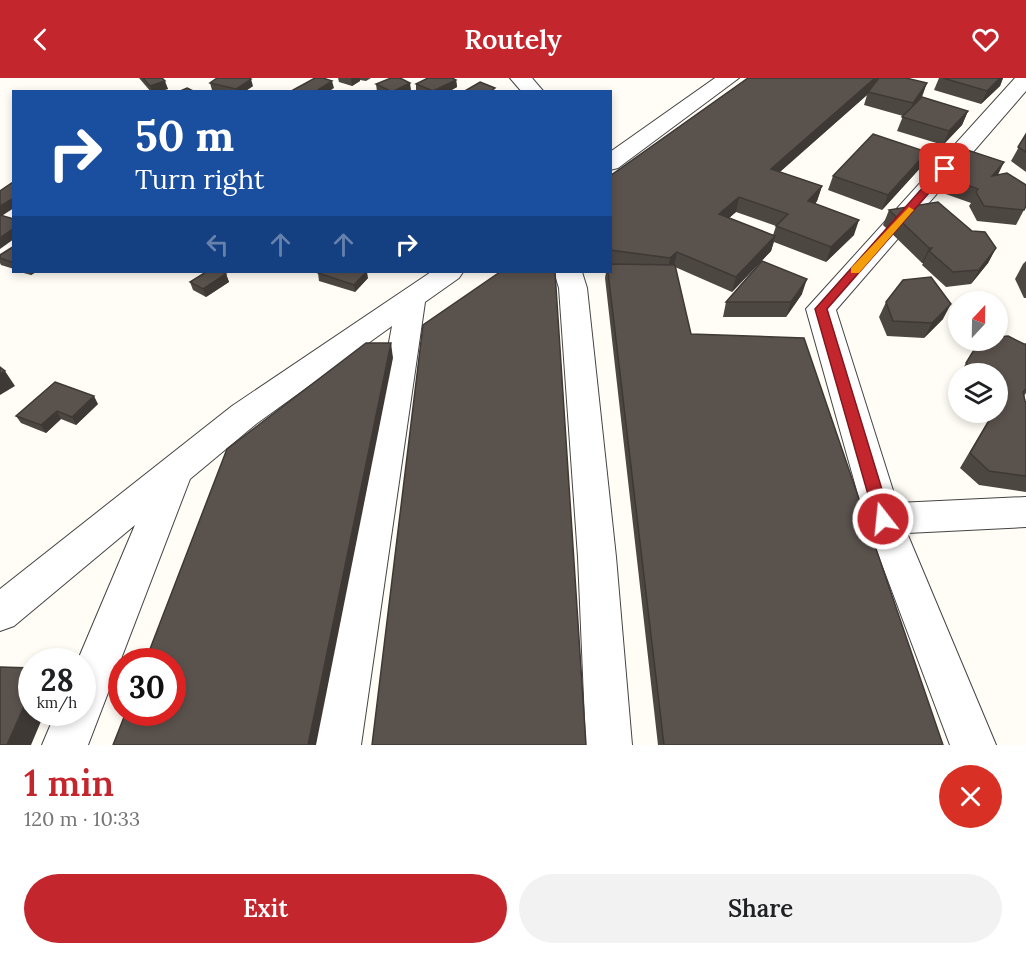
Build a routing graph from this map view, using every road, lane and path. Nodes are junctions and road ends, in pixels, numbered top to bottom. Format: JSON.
{"nodes":[{"id":1,"x":520,"y":78,"type":"edge"},
{"id":2,"x":729,"y":78,"type":"edge"},
{"id":3,"x":1025,"y":80,"type":"edge"},
{"id":4,"x":532,"y":90,"type":"edge"},
{"id":5,"x":612,"y":162,"type":"edge"},
{"id":6,"x":446,"y":273,"type":"edge"},
{"id":7,"x":567,"y":273,"type":"edge"},
{"id":8,"x":412,"y":296,"type":"junction"},
{"id":9,"x":174,"y":472,"type":"junction"},
{"id":10,"x":1026,"y":512,"type":"edge"},
{"id":11,"x":883,"y":519,"type":"junction"},
{"id":12,"x":0,"y":613,"type":"edge"},
{"id":13,"x":96,"y":666,"type":"edge"},
{"id":14,"x":72,"y":726,"type":"edge"},
{"id":15,"x":65,"y":745,"type":"edge"},
{"id":16,"x":338,"y":745,"type":"edge"},
{"id":17,"x":609,"y":745,"type":"edge"},
{"id":18,"x":973,"y":745,"type":"edge"}],
"edges":[{"from":1,"to":4,"type":"street"},
{"from":2,"to":5,"type":"street"},
{"from":3,"to":11,"type":"street"},
{"from":6,"to":8,"type":"street"},
{"from":7,"to":17,"type":"street"},
{"from":8,"to":9,"type":"street"},
{"from":8,"to":16,"type":"street"},
{"from":9,"to":12,"type":"street"},
{"from":9,"to":13,"type":"street"},
{"from":10,"to":11,"type":"street"},
{"from":11,"to":18,"type":"street"},
{"from":14,"to":15,"type":"street"}]}
